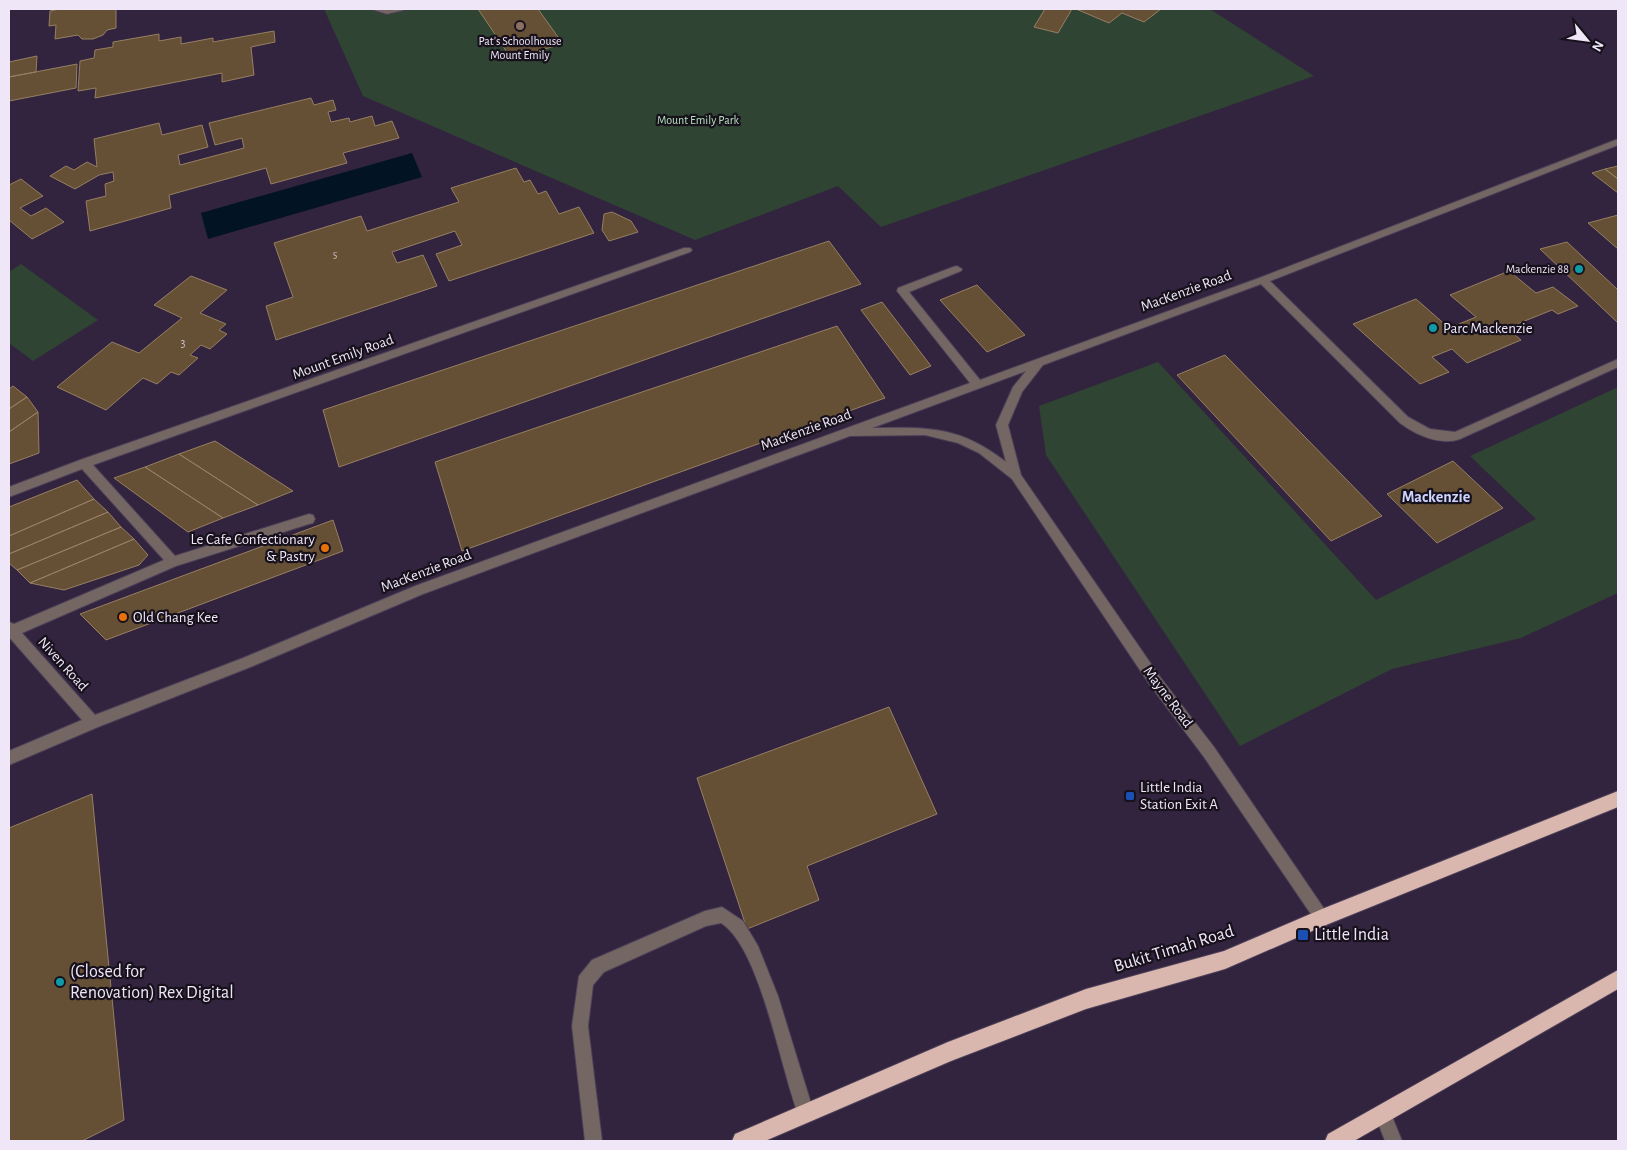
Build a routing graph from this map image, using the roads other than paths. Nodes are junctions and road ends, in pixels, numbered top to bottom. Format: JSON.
{"nodes":[{"id":1,"x":375,"y":9,"type":"edge"},
{"id":2,"x":404,"y":9,"type":"edge"},
{"id":3,"x":1618,"y":142,"type":"edge"},
{"id":4,"x":687,"y":250,"type":"dead end"},
{"id":5,"x":957,"y":269,"type":"dead end"},
{"id":6,"x":1263,"y":280,"type":"junction"},
{"id":7,"x":1039,"y":363,"type":"junction"},
{"id":8,"x":1618,"y":363,"type":"edge"},
{"id":9,"x":977,"y":384,"type":"junction"},
{"id":10,"x":849,"y":432,"type":"junction"},
{"id":11,"x":84,"y":463,"type":"junction"},
{"id":12,"x":1016,"y":476,"type":"junction"},
{"id":13,"x":9,"y":492,"type":"edge"},
{"id":14,"x":309,"y":519,"type":"dead end"},
{"id":15,"x":173,"y":562,"type":"junction"},
{"id":16,"x":10,"y":630,"type":"edge"},
{"id":17,"x":93,"y":722,"type":"junction"},
{"id":18,"x":9,"y":758,"type":"edge"},
{"id":19,"x":1618,"y":799,"type":"edge"},
{"id":20,"x":1322,"y":918,"type":"junction"},
{"id":21,"x":1618,"y":979,"type":"edge"},
{"id":22,"x":806,"y":1113,"type":"junction"},
{"id":23,"x":1383,"y":1115,"type":"junction"},
{"id":24,"x":593,"y":1141,"type":"edge"},
{"id":25,"x":742,"y":1141,"type":"edge"},
{"id":26,"x":1335,"y":1141,"type":"edge"},
{"id":27,"x":1394,"y":1141,"type":"edge"}],
"edges":[{"from":1,"to":2,"type":"street"},
{"from":3,"to":6,"type":"street","name":"MacKenzie Road"},
{"from":4,"to":11,"type":"street","name":"Mount Emily Road"},
{"from":5,"to":9,"type":"street"},
{"from":6,"to":7,"type":"street","name":"MacKenzie Road"},
{"from":6,"to":8,"type":"street"},
{"from":7,"to":9,"type":"street","name":"MacKenzie Road"},
{"from":7,"to":12,"type":"street","name":"Mayne Road"},
{"from":9,"to":10,"type":"street","name":"MacKenzie Road"},
{"from":10,"to":12,"type":"street","name":"Mayne Road"},
{"from":10,"to":17,"type":"street","name":"MacKenzie Road"},
{"from":11,"to":13,"type":"street","name":"Mount Emily Road"},
{"from":11,"to":15,"type":"street"},
{"from":12,"to":20,"type":"street","name":"Mayne Road"},
{"from":14,"to":15,"type":"street"},
{"from":15,"to":16,"type":"street"},
{"from":16,"to":17,"type":"street","name":"Niven Road"},
{"from":17,"to":18,"type":"street","name":"MacKenzie Road"},
{"from":19,"to":20,"type":"highway","name":"Bukit Timah Road"},
{"from":20,"to":22,"type":"highway","name":"Bukit Timah Road"},
{"from":21,"to":23,"type":"highway"},
{"from":22,"to":24,"type":"street"},
{"from":22,"to":25,"type":"highway","name":"Bukit Timah Road"},
{"from":23,"to":26,"type":"highway"},
{"from":23,"to":27,"type":"street"}]}
